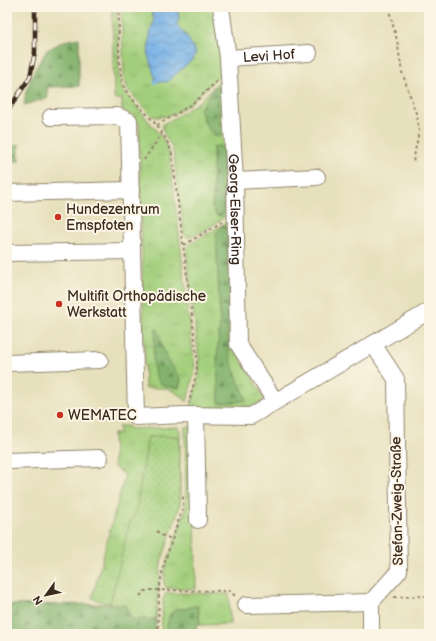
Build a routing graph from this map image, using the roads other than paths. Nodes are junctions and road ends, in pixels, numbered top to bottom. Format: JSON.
{"nodes":[{"id":1,"x":221,"y":7,"type":"edge"},
{"id":2,"x":309,"y":53,"type":"dead end"},
{"id":3,"x":229,"y":66,"type":"junction"},
{"id":4,"x":51,"y":117,"type":"dead end"},
{"id":5,"x":317,"y":177,"type":"dead end"},
{"id":6,"x":235,"y":181,"type":"junction"},
{"id":7,"x":131,"y":183,"type":"junction"},
{"id":8,"x":7,"y":194,"type":"edge"},
{"id":9,"x":132,"y":251,"type":"junction"},
{"id":10,"x":7,"y":253,"type":"edge"},
{"id":11,"x":429,"y":311,"type":"edge"},
{"id":12,"x":373,"y":344,"type":"junction"},
{"id":13,"x":100,"y":360,"type":"dead end"},
{"id":14,"x":7,"y":363,"type":"edge"},
{"id":15,"x":275,"y":401,"type":"junction"},
{"id":16,"x":190,"y":415,"type":"junction"},
{"id":17,"x":100,"y":458,"type":"dead end"},
{"id":18,"x":7,"y":461,"type":"edge"},
{"id":19,"x":198,"y":520,"type":"dead end"},
{"id":20,"x":371,"y":602,"type":"junction"},
{"id":21,"x":246,"y":605,"type":"road end"},
{"id":22,"x":371,"y":634,"type":"edge"}],
"edges":[{"from":1,"to":3,"type":"street","name":"Georg-Elser-Ring"},
{"from":2,"to":3,"type":"street","name":"Levi Hof"},
{"from":3,"to":6,"type":"street","name":"Georg-Elser-Ring"},
{"from":4,"to":7,"type":"street"},
{"from":5,"to":6,"type":"street"},
{"from":6,"to":15,"type":"street","name":"Georg-Elser-Ring"},
{"from":7,"to":8,"type":"street"},
{"from":7,"to":9,"type":"street"},
{"from":9,"to":10,"type":"street"},
{"from":9,"to":16,"type":"street"},
{"from":11,"to":12,"type":"street"},
{"from":12,"to":15,"type":"street"},
{"from":12,"to":20,"type":"street","name":"Stefan-Zweig-Straße"},
{"from":13,"to":14,"type":"street"},
{"from":15,"to":16,"type":"street"},
{"from":16,"to":19,"type":"street"},
{"from":17,"to":18,"type":"street"},
{"from":20,"to":21,"type":"street"},
{"from":20,"to":22,"type":"street"}]}
